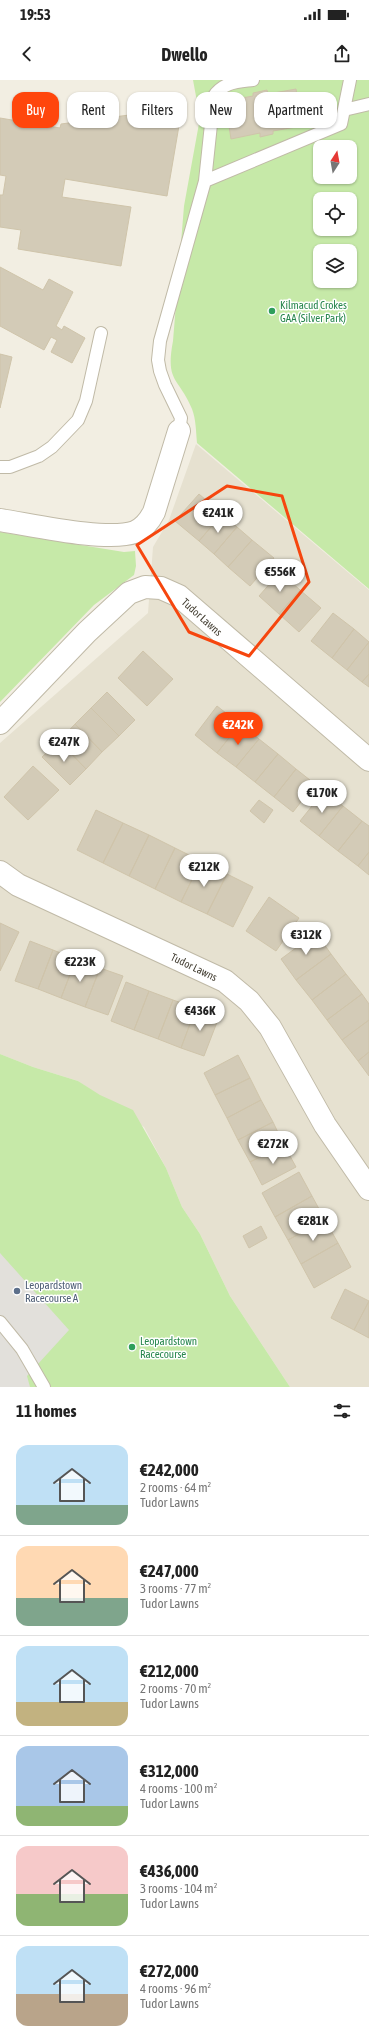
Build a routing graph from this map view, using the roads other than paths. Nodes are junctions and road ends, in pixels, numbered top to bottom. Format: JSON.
{"nodes":[{"id":1,"x":253,"y":80,"type":"edge"},
{"id":2,"x":350,"y":80,"type":"edge"},
{"id":3,"x":369,"y":104,"type":"edge"},
{"id":4,"x":344,"y":110,"type":"junction"},
{"id":5,"x":205,"y":181,"type":"junction"},
{"id":6,"x":101,"y":333,"type":"dead end"},
{"id":7,"x":180,"y":432,"type":"joint"},
{"id":8,"x":0,"y":467,"type":"edge"},
{"id":9,"x":0,"y":520,"type":"edge"},
{"id":10,"x":0,"y":723,"type":"edge"},
{"id":11,"x":369,"y":760,"type":"edge"},
{"id":12,"x":0,"y":872,"type":"edge"},
{"id":13,"x":369,"y":1190,"type":"edge"},
{"id":14,"x":0,"y":1322,"type":"edge"},
{"id":15,"x":44,"y":1387,"type":"edge"}],
"edges":[{"from":1,"to":5,"type":"lane"},
{"from":2,"to":4,"type":"lane"},
{"from":3,"to":4,"type":"lane"},
{"from":4,"to":5,"type":"lane"},
{"from":5,"to":7,"type":"lane"},
{"from":6,"to":8,"type":"lane"},
{"from":7,"to":9,"type":"street"},
{"from":10,"to":11,"type":"street","name":"Tudor Lawns"},
{"from":12,"to":13,"type":"street","name":"Tudor Lawns"},
{"from":14,"to":15,"type":"lane"}]}
